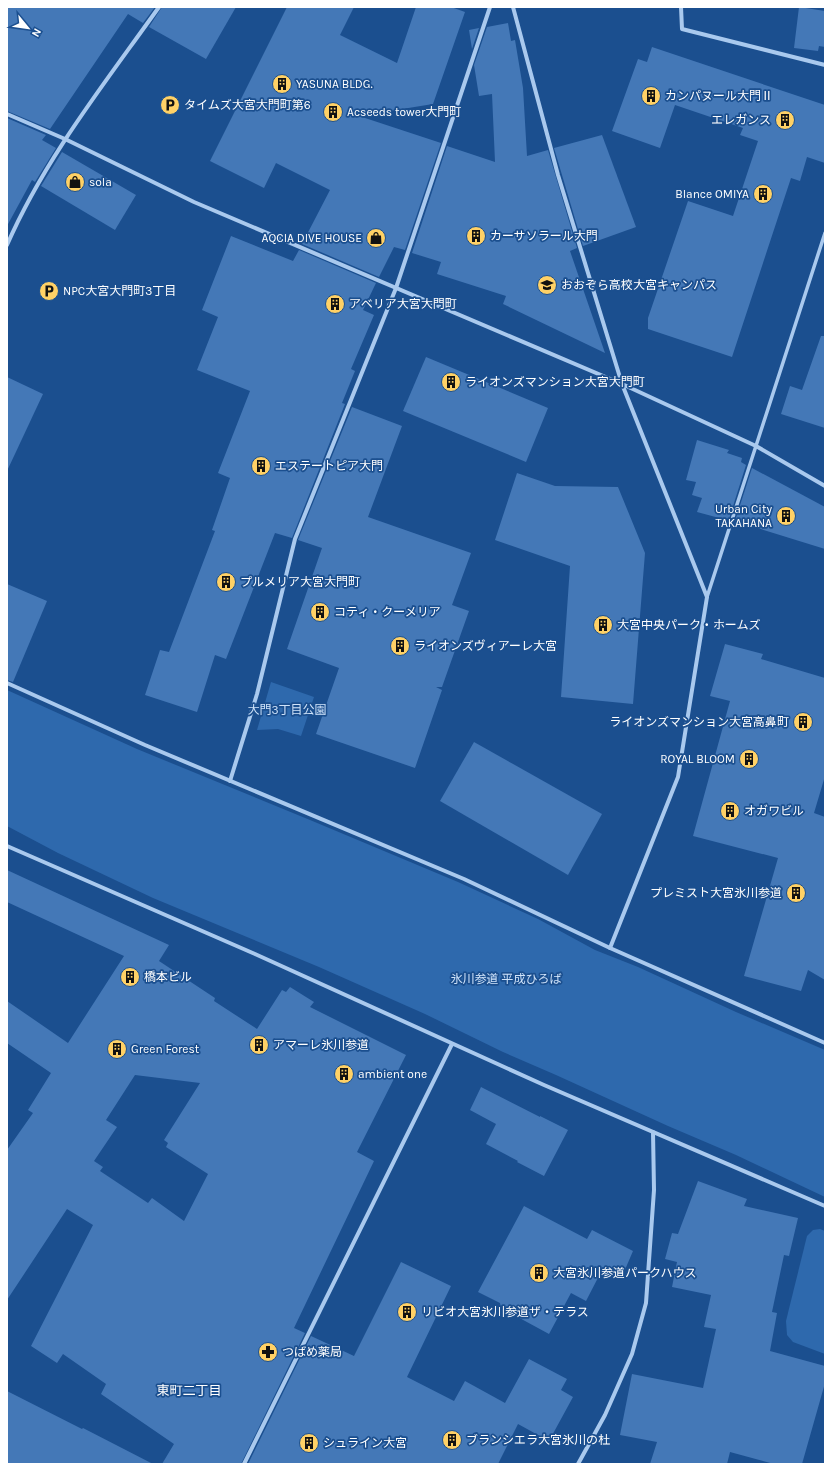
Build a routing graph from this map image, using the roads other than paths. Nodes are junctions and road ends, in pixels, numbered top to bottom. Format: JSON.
{"nodes":[{"id":1,"x":159,"y":7,"type":"edge"},
{"id":2,"x":490,"y":7,"type":"edge"},
{"id":3,"x":513,"y":7,"type":"edge"},
{"id":4,"x":681,"y":7,"type":"edge"},
{"id":5,"x":825,"y":65,"type":"edge"},
{"id":6,"x":7,"y":114,"type":"edge"},
{"id":7,"x":65,"y":139,"type":"junction"},
{"id":8,"x":825,"y":233,"type":"edge"},
{"id":9,"x":7,"y":245,"type":"edge"},
{"id":10,"x":396,"y":288,"type":"junction"},
{"id":11,"x":622,"y":384,"type":"junction"},
{"id":12,"x":756,"y":446,"type":"junction"},
{"id":13,"x":825,"y":486,"type":"edge"},
{"id":14,"x":707,"y":597,"type":"junction"},
{"id":15,"x":7,"y":683,"type":"edge"},
{"id":16,"x":230,"y":781,"type":"junction"},
{"id":17,"x":7,"y":846,"type":"edge"},
{"id":18,"x":610,"y":948,"type":"junction"},
{"id":19,"x":825,"y":1043,"type":"edge"},
{"id":20,"x":452,"y":1044,"type":"junction"},
{"id":21,"x":653,"y":1132,"type":"junction"},
{"id":22,"x":825,"y":1206,"type":"edge"},
{"id":23,"x":244,"y":1464,"type":"edge"},
{"id":24,"x":578,"y":1464,"type":"edge"}],
"edges":[{"from":1,"to":7,"type":"street"},
{"from":2,"to":10,"type":"street"},
{"from":3,"to":11,"type":"street"},
{"from":4,"to":5,"type":"street"},
{"from":6,"to":7,"type":"street"},
{"from":7,"to":9,"type":"street"},
{"from":7,"to":10,"type":"street"},
{"from":8,"to":12,"type":"street"},
{"from":10,"to":11,"type":"street"},
{"from":10,"to":16,"type":"street"},
{"from":11,"to":12,"type":"street"},
{"from":11,"to":14,"type":"street"},
{"from":12,"to":13,"type":"street"},
{"from":12,"to":14,"type":"street"},
{"from":14,"to":18,"type":"street"},
{"from":15,"to":16,"type":"street"},
{"from":16,"to":18,"type":"street"},
{"from":17,"to":20,"type":"street"},
{"from":18,"to":19,"type":"street"},
{"from":20,"to":21,"type":"street"},
{"from":20,"to":23,"type":"street"},
{"from":21,"to":22,"type":"street"},
{"from":21,"to":24,"type":"street"}]}
